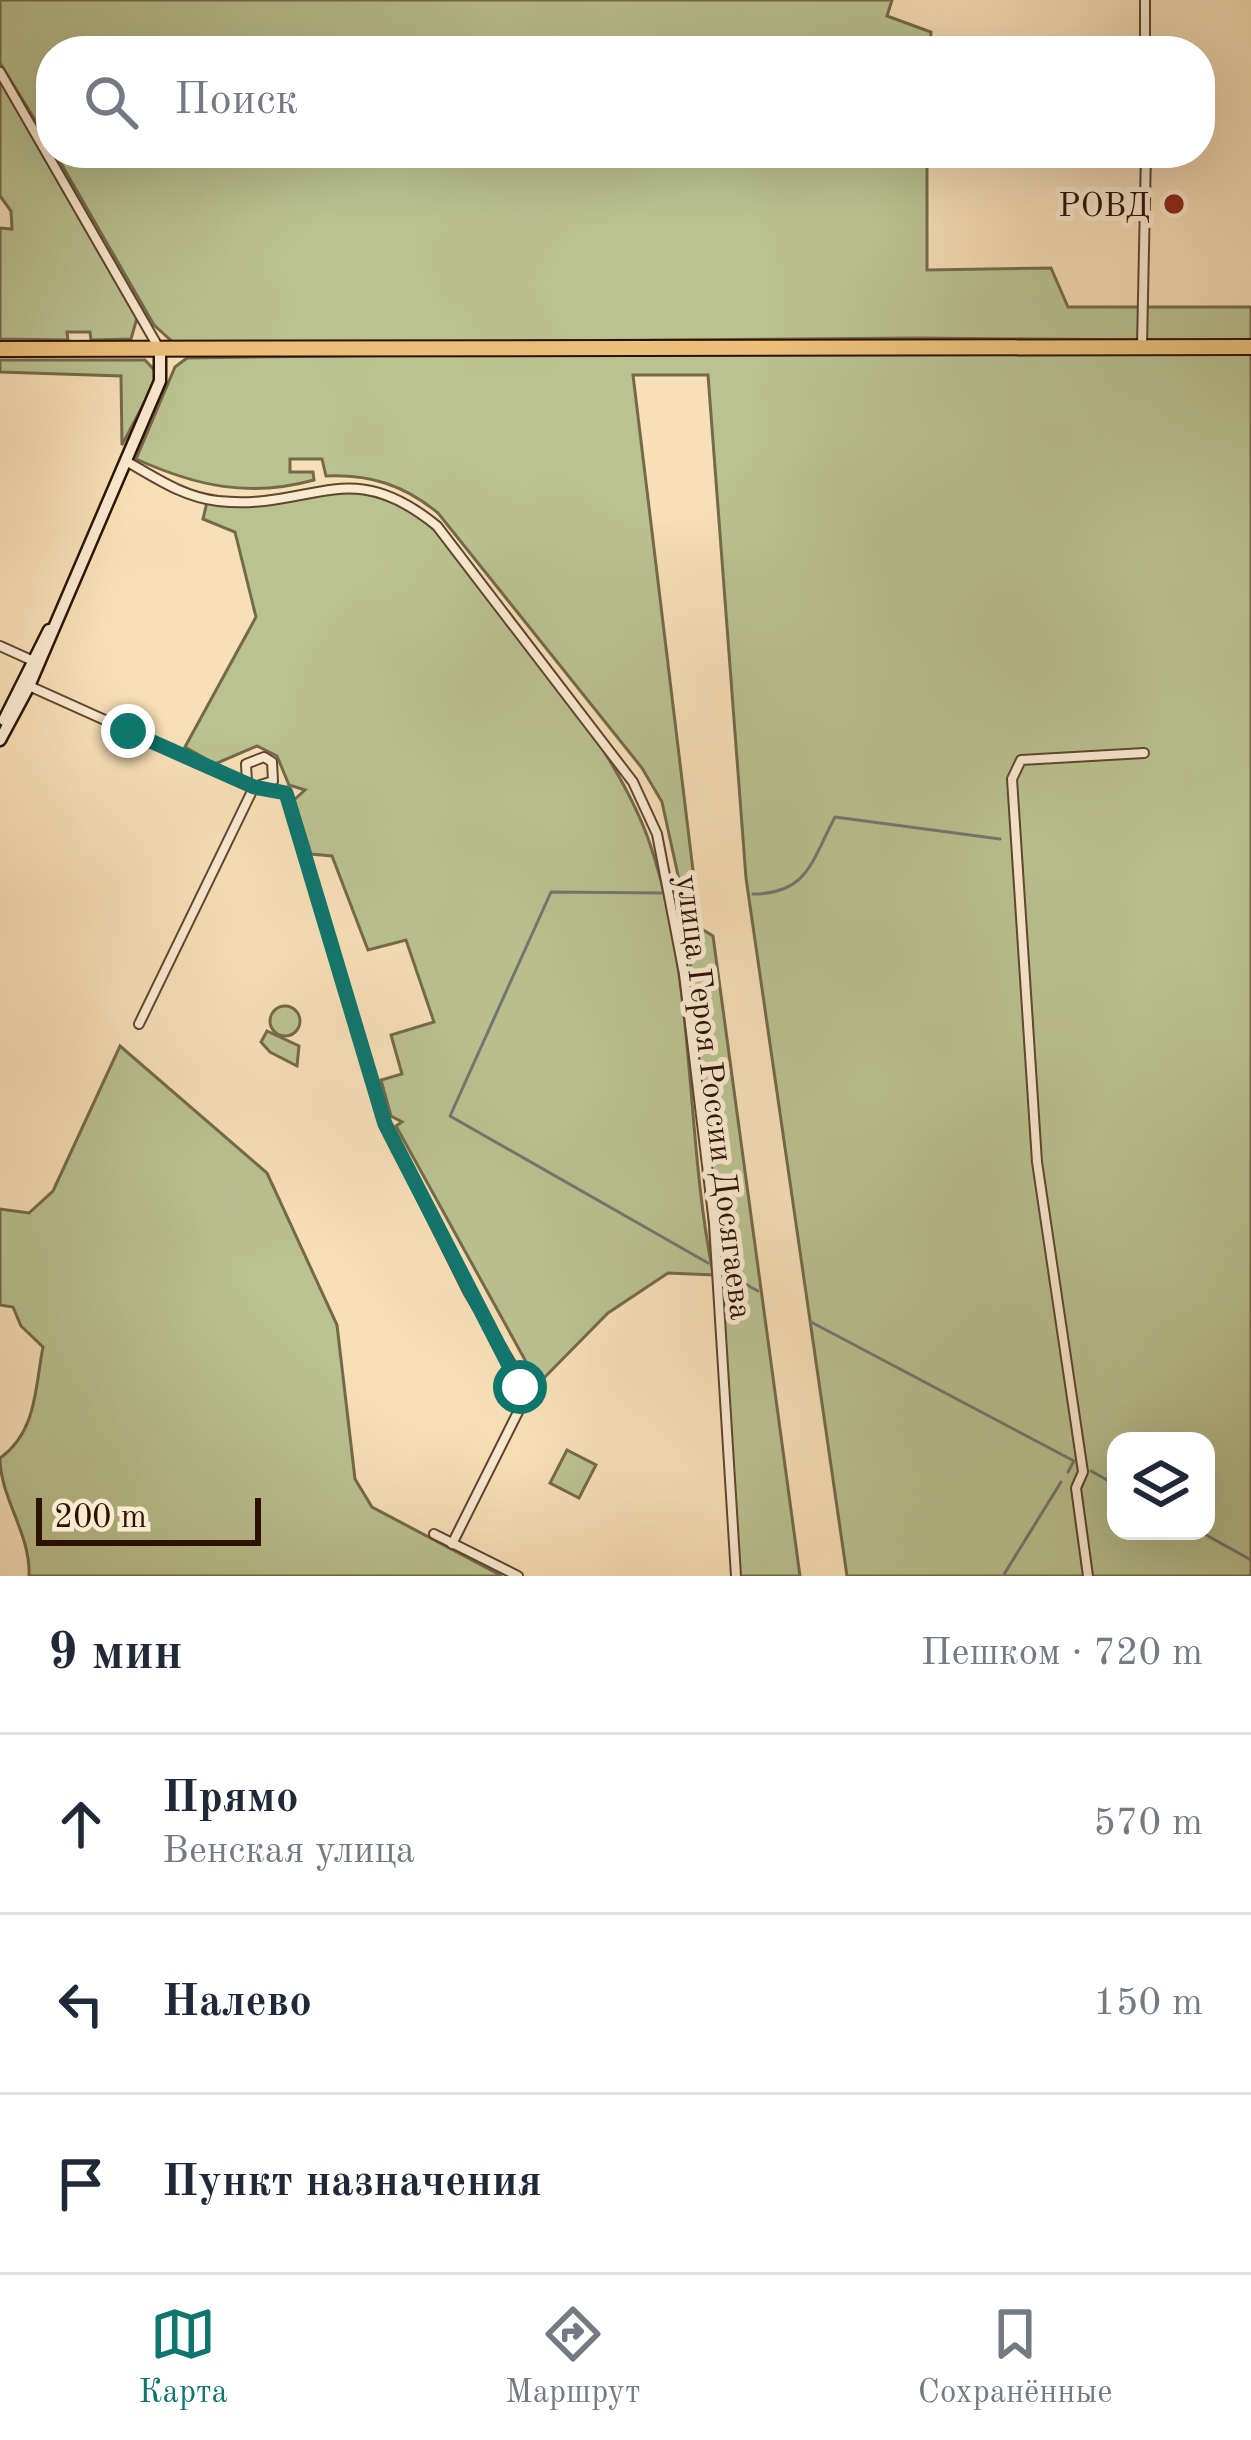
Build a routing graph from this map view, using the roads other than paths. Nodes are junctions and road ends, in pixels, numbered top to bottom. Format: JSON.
{"nodes":[{"id":1,"x":1145,"y":0,"type":"edge"},
{"id":2,"x":1145,"y":36,"type":"edge"},
{"id":3,"x":0,"y":72,"type":"edge"},
{"id":4,"x":36,"y":135,"type":"edge"},
{"id":5,"x":55,"y":168,"type":"edge"},
{"id":6,"x":1146,"y":168,"type":"edge"},
{"id":7,"x":1142,"y":347,"type":"junction"},
{"id":8,"x":1251,"y":347,"type":"edge"},
{"id":9,"x":0,"y":349,"type":"edge"},
{"id":10,"x":160,"y":351,"type":"junction"},
{"id":11,"x":125,"y":460,"type":"junction"},
{"id":12,"x":52,"y":627,"type":"junction"},
{"id":13,"x":0,"y":646,"type":"edge"},
{"id":14,"x":31,"y":661,"type":"junction"},
{"id":15,"x":25,"y":684,"type":"junction"},
{"id":16,"x":0,"y":729,"type":"edge"},
{"id":17,"x":0,"y":740,"type":"edge"},
{"id":18,"x":1144,"y":753,"type":"dead end"},
{"id":19,"x":251,"y":785,"type":"junction"},
{"id":20,"x":266,"y":787,"type":"junction"},
{"id":21,"x":139,"y":1024,"type":"dead end"},
{"id":22,"x":434,"y":1534,"type":"dead end"},
{"id":23,"x":452,"y":1544,"type":"junction"},
{"id":24,"x":518,"y":1576,"type":"edge"},
{"id":25,"x":736,"y":1576,"type":"edge"},
{"id":26,"x":1088,"y":1576,"type":"edge"}],
"edges":[{"from":1,"to":2,"type":"street"},
{"from":3,"to":4,"type":"street"},
{"from":5,"to":10,"type":"street"},
{"from":6,"to":7,"type":"street"},
{"from":7,"to":8,"type":"highway"},
{"from":7,"to":10,"type":"highway"},
{"from":9,"to":10,"type":"highway"},
{"from":10,"to":11,"type":"street"},
{"from":11,"to":12,"type":"street"},
{"from":11,"to":25,"type":"street","name":"улица Героя России Досягаева"},
{"from":12,"to":14,"type":"street"},
{"from":12,"to":15,"type":"street"},
{"from":13,"to":14,"type":"street"},
{"from":14,"to":15,"type":"street"},
{"from":15,"to":16,"type":"street"},
{"from":15,"to":17,"type":"street"},
{"from":15,"to":19,"type":"street"},
{"from":18,"to":26,"type":"street"},
{"from":19,"to":20,"type":"street"},
{"from":19,"to":20,"type":"street"},
{"from":19,"to":21,"type":"street"},
{"from":20,"to":23,"type":"street"},
{"from":22,"to":23,"type":"street"},
{"from":23,"to":24,"type":"street"}]}
